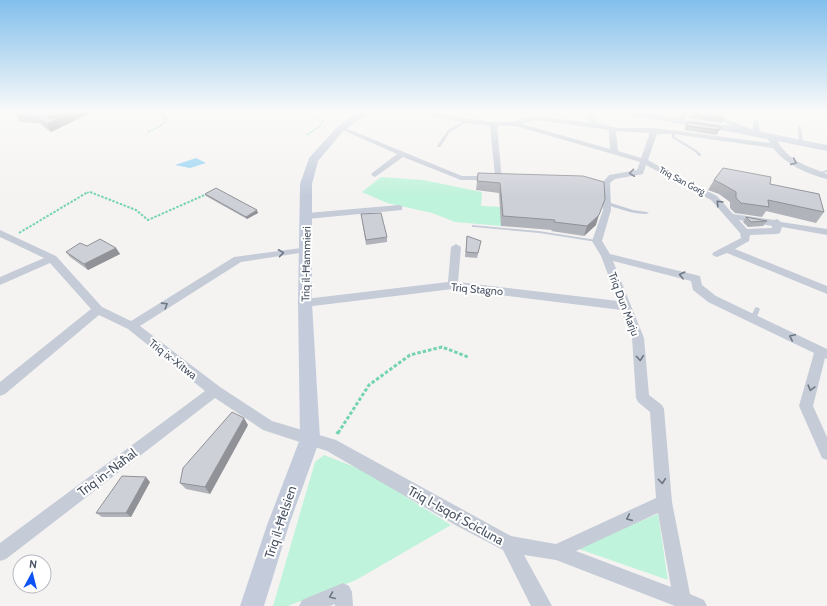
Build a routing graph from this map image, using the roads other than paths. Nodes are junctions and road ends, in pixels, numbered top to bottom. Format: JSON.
{"nodes":[{"id":1,"x":330,"y":140,"type":"edge"},
{"id":2,"x":371,"y":140,"type":"edge"},
{"id":3,"x":443,"y":140,"type":"edge"},
{"id":4,"x":496,"y":140,"type":"edge"},
{"id":5,"x":575,"y":140,"type":"edge"},
{"id":6,"x":613,"y":140,"type":"edge"},
{"id":7,"x":652,"y":140,"type":"edge"},
{"id":8,"x":677,"y":140,"type":"edge"},
{"id":9,"x":761,"y":140,"type":"edge"},
{"id":10,"x":773,"y":141,"type":"junction"},
{"id":11,"x":801,"y":143,"type":"joint"},
{"id":12,"x":440,"y":146,"type":"dead end"},
{"id":13,"x":827,"y":148,"type":"edge"},
{"id":14,"x":614,"y":151,"type":"junction"},
{"id":15,"x":403,"y":153,"type":"junction"},
{"id":16,"x":700,"y":155,"type":"dead end"},
{"id":17,"x":645,"y":161,"type":"junction"},
{"id":18,"x":823,"y":172,"type":"edge"},
{"id":19,"x":375,"y":175,"type":"dead end"},
{"id":20,"x":827,"y":177,"type":"edge"},
{"id":21,"x":606,"y":203,"type":"junction"},
{"id":22,"x":399,"y":208,"type":"dead end"},
{"id":23,"x":647,"y":213,"type":"dead end"},
{"id":24,"x":307,"y":216,"type":"junction"},
{"id":25,"x":731,"y":216,"type":"junction"},
{"id":26,"x":776,"y":222,"type":"junction"},
{"id":27,"x":474,"y":226,"type":"dead end"},
{"id":28,"x":745,"y":232,"type":"junction"},
{"id":29,"x":827,"y":232,"type":"edge"},
{"id":30,"x":0,"y":233,"type":"edge"},
{"id":31,"x":597,"y":241,"type":"junction"},
{"id":32,"x":456,"y":247,"type":"dead end"},
{"id":33,"x":306,"y":249,"type":"junction"},
{"id":34,"x":606,"y":256,"type":"junction"},
{"id":35,"x":52,"y":258,"type":"junction"},
{"id":36,"x":0,"y":281,"type":"edge"},
{"id":37,"x":453,"y":285,"type":"junction"},
{"id":38,"x":827,"y":290,"type":"edge"},
{"id":39,"x":305,"y":303,"type":"junction"},
{"id":40,"x":625,"y":306,"type":"junction"},
{"id":41,"x":98,"y":310,"type":"junction"},
{"id":42,"x":132,"y":326,"type":"junction"},
{"id":43,"x":824,"y":352,"type":"edge"},
{"id":44,"x":0,"y":390,"type":"edge"},
{"id":45,"x":215,"y":392,"type":"junction"},
{"id":46,"x":310,"y":439,"type":"junction"},
{"id":47,"x":827,"y":453,"type":"edge"},
{"id":48,"x":664,"y":502,"type":"junction"},
{"id":49,"x":509,"y":544,"type":"junction"},
{"id":50,"x":556,"y":552,"type":"junction"},
{"id":51,"x":0,"y":553,"type":"edge"},
{"id":52,"x":682,"y":600,"type":"junction"},
{"id":53,"x":252,"y":606,"type":"edge"},
{"id":54,"x":308,"y":606,"type":"edge"},
{"id":55,"x":344,"y":606,"type":"edge"},
{"id":56,"x":543,"y":606,"type":"edge"},
{"id":57,"x":698,"y":606,"type":"edge"}],
"edges":[{"from":1,"to":24,"type":"street","name":"Triq il-Ħammieri"},
{"from":2,"to":15,"type":"street"},
{"from":3,"to":12,"type":"lane"},
{"from":4,"to":15,"type":"street"},
{"from":5,"to":14,"type":"street","name":"Triq San Ġorġ"},
{"from":6,"to":14,"type":"street"},
{"from":7,"to":17,"type":"street"},
{"from":8,"to":16,"type":"lane"},
{"from":9,"to":10,"type":"street"},
{"from":10,"to":11,"type":"street"},
{"from":10,"to":18,"type":"street","one_way":true},
{"from":11,"to":13,"type":"street"},
{"from":14,"to":17,"type":"street","name":"Triq San Ġorġ"},
{"from":15,"to":19,"type":"street"},
{"from":17,"to":21,"type":"street","one_way":true},
{"from":25,"to":17,"type":"street","name":"Triq San Ġorġ","one_way":true},
{"from":18,"to":20,"type":"street"},
{"from":21,"to":23,"type":"lane"},
{"from":21,"to":31,"type":"street"},
{"from":22,"to":24,"type":"street"},
{"from":24,"to":33,"type":"street","name":"Triq il-Ħammieri"},
{"from":25,"to":26,"type":"street"},
{"from":25,"to":28,"type":"street","name":"Triq San Ġorġ"},
{"from":26,"to":28,"type":"street"},
{"from":26,"to":29,"type":"street"},
{"from":27,"to":31,"type":"lane"},
{"from":28,"to":38,"type":"street"},
{"from":30,"to":35,"type":"street"},
{"from":31,"to":34,"type":"street","name":"Triq Dun Marju"},
{"from":32,"to":37,"type":"street"},
{"from":33,"to":39,"type":"street","name":"Triq il-Ħammieri"},
{"from":42,"to":33,"type":"street","one_way":true},
{"from":34,"to":40,"type":"street","name":"Triq Dun Marju"},
{"from":43,"to":34,"type":"street","one_way":true},
{"from":35,"to":36,"type":"street"},
{"from":35,"to":41,"type":"street","name":"Triq ix-Xitwa"},
{"from":37,"to":39,"type":"street","name":"Triq Stagno"},
{"from":37,"to":40,"type":"street","name":"Triq Stagno"},
{"from":39,"to":46,"type":"street","name":"Triq il-Ħammieri"},
{"from":40,"to":48,"type":"street","name":"Triq Dun Marju","one_way":true},
{"from":41,"to":42,"type":"street","name":"Triq ix-Xitwa"},
{"from":41,"to":44,"type":"street"},
{"from":42,"to":45,"type":"street","name":"Triq ix-Xitwa"},
{"from":43,"to":47,"type":"street","one_way":true},
{"from":45,"to":46,"type":"street","name":"Triq ix-Xitwa"},
{"from":45,"to":51,"type":"street","name":"Triq in-Naħal"},
{"from":46,"to":49,"type":"street","name":"Triq l-Isqof Scicluna"},
{"from":46,"to":53,"type":"street","name":"Triq il-Ħelsien"},
{"from":48,"to":50,"type":"street","one_way":true},
{"from":48,"to":52,"type":"street","name":"Triq Dun Marju"},
{"from":49,"to":50,"type":"street","name":"Triq l-Isqof Scicluna"},
{"from":49,"to":56,"type":"street"},
{"from":50,"to":52,"type":"street","name":"Triq l-Isqof Scicluna"},
{"from":52,"to":57,"type":"street","name":"Triq l-Isqof Scicluna"},
{"from":55,"to":54,"type":"street","one_way":true}]}
